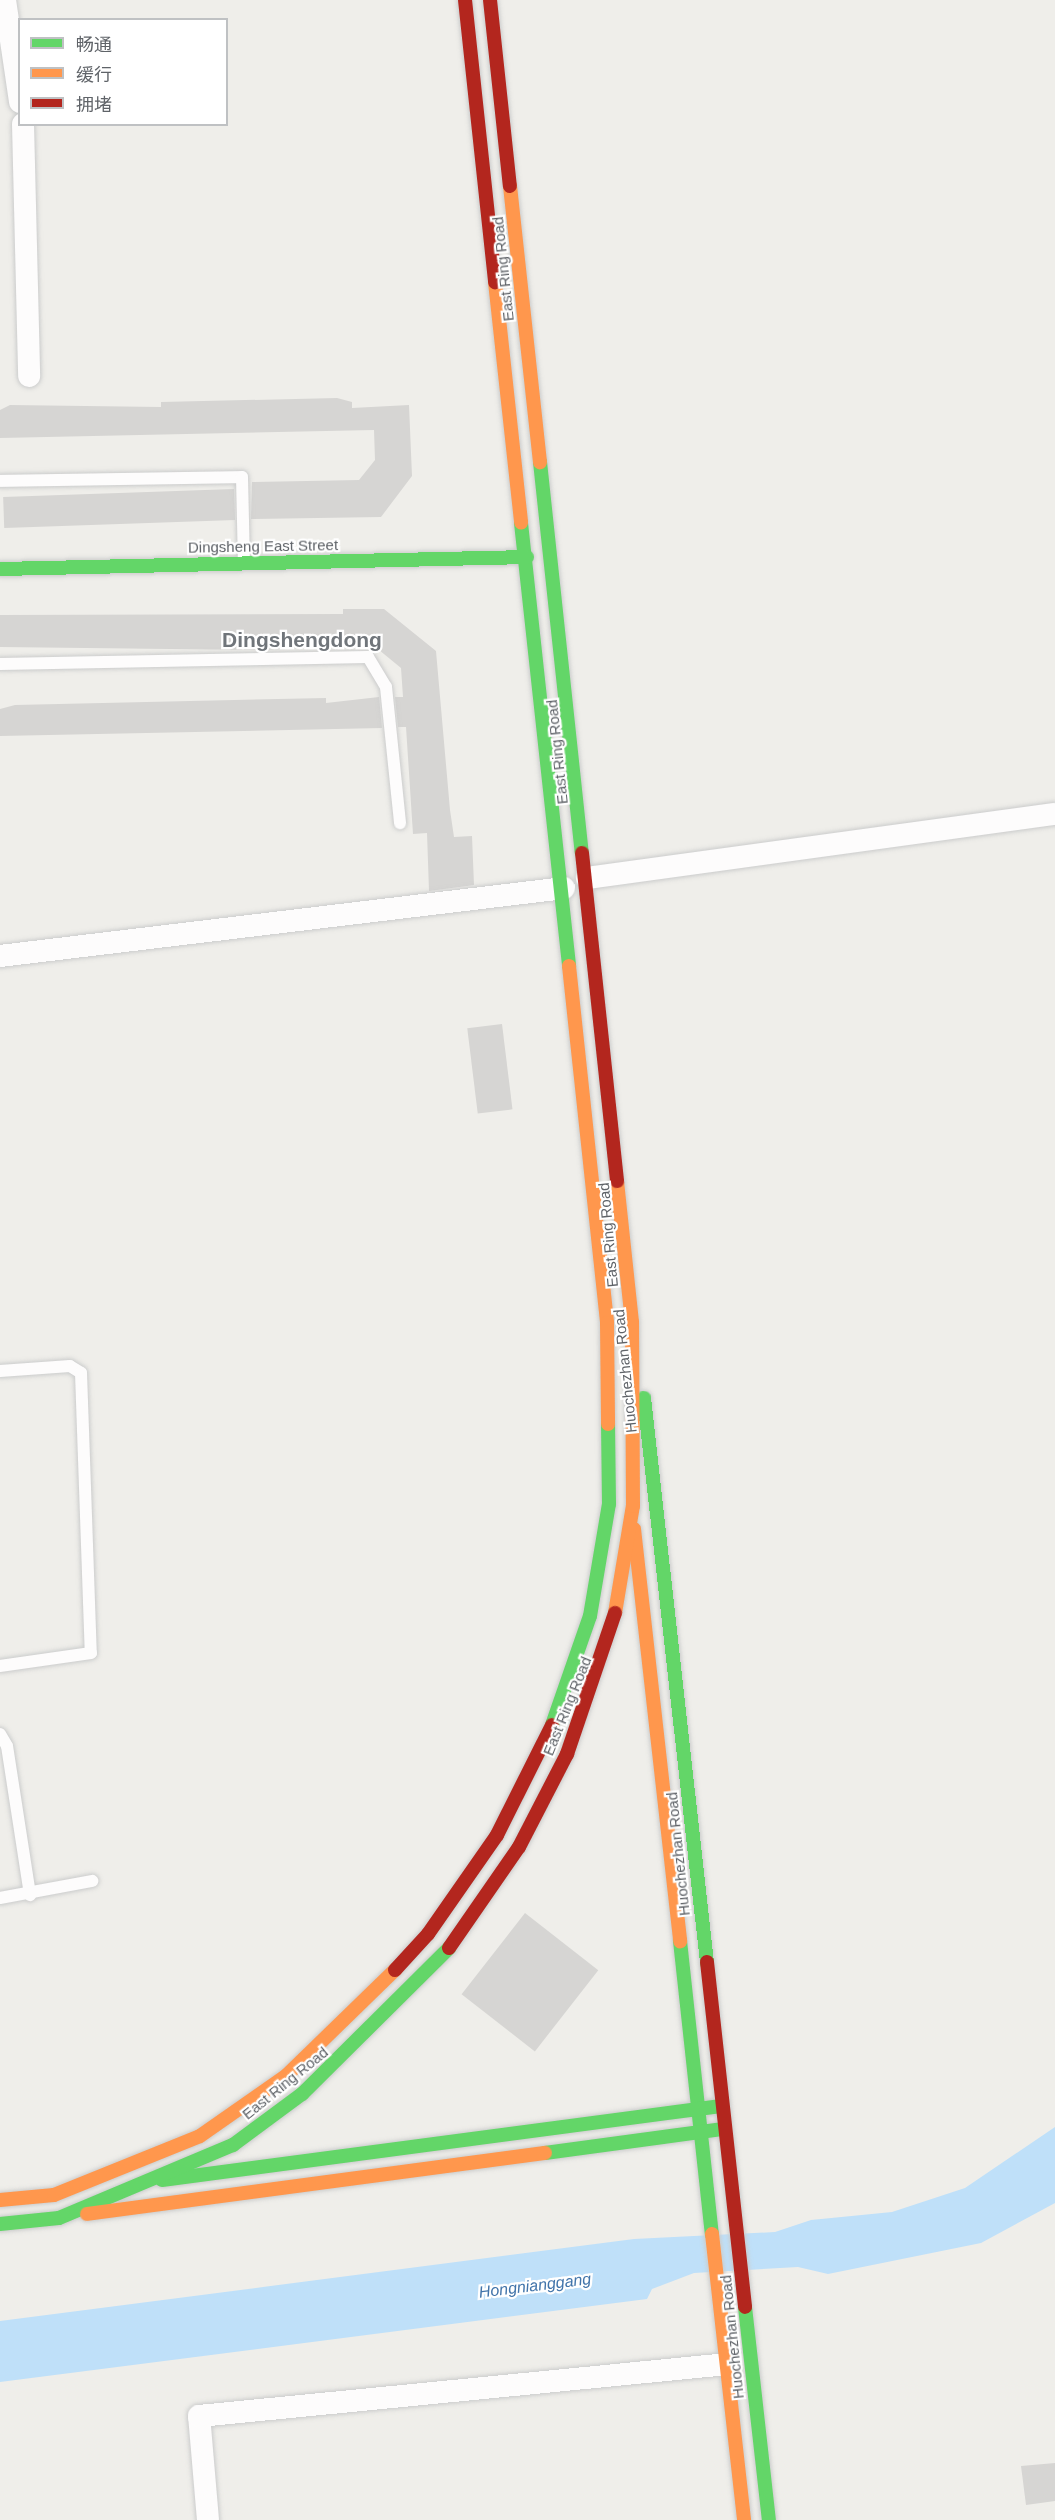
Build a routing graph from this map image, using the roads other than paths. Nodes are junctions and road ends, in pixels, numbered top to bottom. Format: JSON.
{"nodes":[{"id":1,"x":5,"y":0,"type":"edge"},
{"id":2,"x":465,"y":0,"type":"edge"},
{"id":3,"x":490,"y":0,"type":"edge"},
{"id":4,"x":18,"y":88,"type":"edge"},
{"id":5,"x":23,"y":126,"type":"edge"},
{"id":6,"x":11,"y":180,"type":"edge"},
{"id":7,"x":29,"y":376,"type":"dead end"},
{"id":8,"x":0,"y":481,"type":"edge"},
{"id":9,"x":527,"y":557,"type":"junction"},
{"id":10,"x":244,"y":563,"type":"junction"},
{"id":11,"x":0,"y":569,"type":"edge"},
{"id":12,"x":0,"y":664,"type":"edge"},
{"id":13,"x":1055,"y":814,"type":"edge"},
{"id":14,"x":400,"y":823,"type":"dead end"},
{"id":15,"x":587,"y":878,"type":"junction"},
{"id":16,"x":564,"y":888,"type":"junction"},
{"id":17,"x":0,"y":956,"type":"edge"},
{"id":18,"x":621,"y":1185,"type":"junction"},
{"id":19,"x":597,"y":1187,"type":"junction"},
{"id":20,"x":0,"y":1371,"type":"edge"},
{"id":21,"x":632,"y":1512,"type":"junction"},
{"id":22,"x":0,"y":1666,"type":"edge"},
{"id":23,"x":0,"y":1734,"type":"edge"},
{"id":24,"x":92,"y":1881,"type":"dead end"},
{"id":25,"x":30,"y":1895,"type":"junction"},
{"id":26,"x":0,"y":1898,"type":"edge"},
{"id":27,"x":722,"y":2105,"type":"junction"},
{"id":28,"x":698,"y":2109,"type":"junction"},
{"id":29,"x":725,"y":2129,"type":"junction"},
{"id":30,"x":701,"y":2132,"type":"junction"},
{"id":31,"x":160,"y":2181,"type":"junction"},
{"id":32,"x":54,"y":2195,"type":"junction"},
{"id":33,"x":0,"y":2200,"type":"edge"},
{"id":34,"x":59,"y":2218,"type":"junction"},
{"id":35,"x":0,"y":2224,"type":"edge"},
{"id":36,"x":727,"y":2364,"type":"junction"},
{"id":37,"x":208,"y":2520,"type":"edge"},
{"id":38,"x":744,"y":2520,"type":"edge"},
{"id":39,"x":769,"y":2520,"type":"edge"}],
"edges":[{"from":1,"to":4,"type":"street"},
{"from":2,"to":9,"type":"main road","name":"East Ring Road"},
{"from":3,"to":15,"type":"main road","name":"East Ring Road"},
{"from":5,"to":6,"type":"street"},
{"from":6,"to":7,"type":"street"},
{"from":8,"to":10,"type":"lane"},
{"from":9,"to":10,"type":"main road","name":"Dingsheng East Street"},
{"from":9,"to":16,"type":"main road","name":"East Ring Road"},
{"from":10,"to":11,"type":"main road","name":"Dingsheng East Street"},
{"from":12,"to":14,"type":"lane"},
{"from":13,"to":15,"type":"street"},
{"from":15,"to":18,"type":"main road","name":"East Ring Road"},
{"from":16,"to":17,"type":"street"},
{"from":16,"to":19,"type":"main road","name":"East Ring Road"},
{"from":18,"to":21,"type":"main road","name":"East Ring Road"},
{"from":18,"to":27,"type":"main road","name":"Huochezhan Road"},
{"from":19,"to":21,"type":"main road","name":"Huochezhan Road"},
{"from":19,"to":32,"type":"main road","name":"East Ring Road"},
{"from":20,"to":22,"type":"lane"},
{"from":21,"to":28,"type":"main road","name":"Huochezhan Road"},
{"from":21,"to":31,"type":"main road","name":"East Ring Road"},
{"from":23,"to":25,"type":"lane"},
{"from":24,"to":25,"type":"lane"},
{"from":25,"to":26,"type":"lane"},
{"from":27,"to":28,"type":"main road"},
{"from":27,"to":29,"type":"main road","name":"Huochezhan Road"},
{"from":28,"to":30,"type":"main road","name":"Huochezhan Road"},
{"from":28,"to":31,"type":"main road"},
{"from":29,"to":30,"type":"main road"},
{"from":29,"to":39,"type":"main road","name":"Huochezhan Road"},
{"from":30,"to":34,"type":"main road"},
{"from":30,"to":36,"type":"main road","name":"Huochezhan Road"},
{"from":31,"to":32,"type":"main road"},
{"from":31,"to":34,"type":"main road","name":"East Ring Road"},
{"from":32,"to":33,"type":"main road"},
{"from":34,"to":35,"type":"main road"},
{"from":36,"to":37,"type":"street"},
{"from":36,"to":38,"type":"main road","name":"Huochezhan Road"}]}
